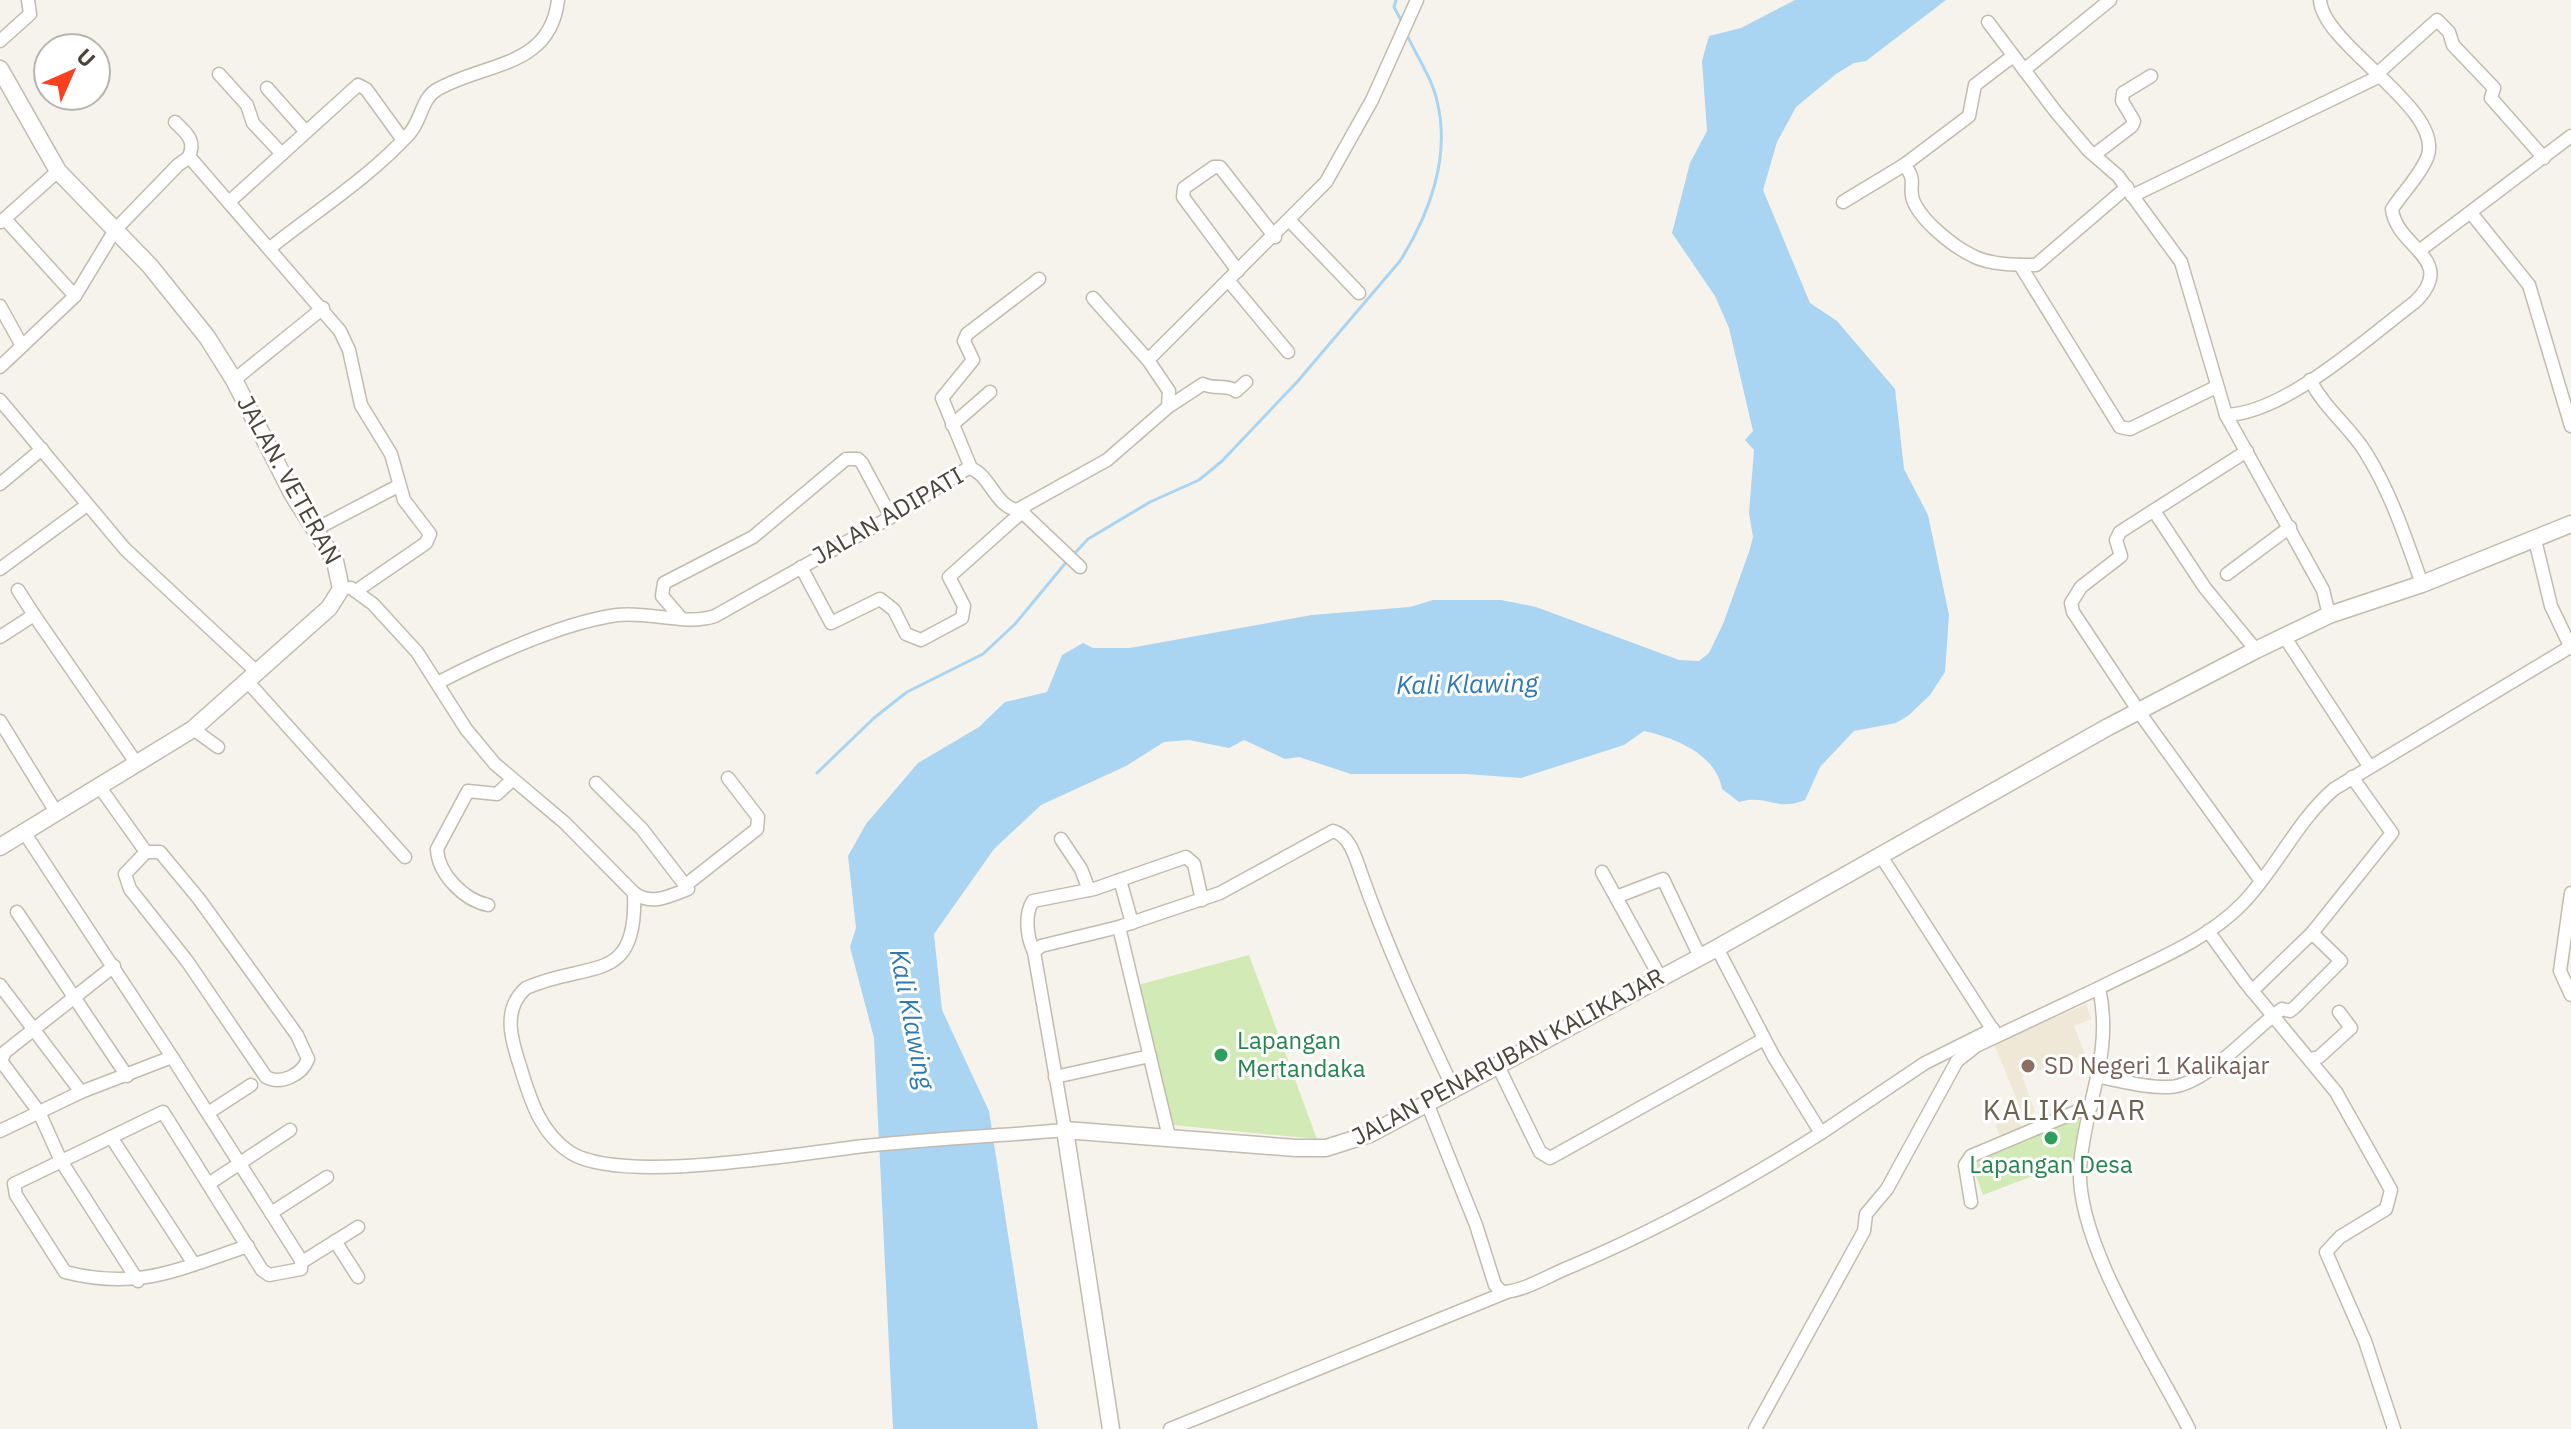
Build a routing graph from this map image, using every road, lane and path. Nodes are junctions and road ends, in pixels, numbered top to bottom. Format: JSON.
{"nodes":[{"id":1,"x":28,"y":0,"type":"edge"},
{"id":2,"x":558,"y":0,"type":"edge"},
{"id":3,"x":1417,"y":0,"type":"edge"},
{"id":4,"x":2110,"y":0,"type":"edge"},
{"id":5,"x":2320,"y":0,"type":"edge"},
{"id":6,"x":1988,"y":22,"type":"dead end"},
{"id":7,"x":0,"y":41,"type":"edge"},
{"id":8,"x":2013,"y":56,"type":"junction"},
{"id":9,"x":0,"y":69,"type":"edge"},
{"id":10,"x":2024,"y":70,"type":"junction"},
{"id":11,"x":219,"y":74,"type":"dead end"},
{"id":12,"x":2379,"y":74,"type":"junction"},
{"id":13,"x":2151,"y":76,"type":"dead end"},
{"id":14,"x":267,"y":88,"type":"dead end"},
{"id":15,"x":175,"y":122,"type":"dead end"},
{"id":16,"x":306,"y":132,"type":"junction"},
{"id":17,"x":2571,"y":136,"type":"edge"},
{"id":18,"x":403,"y":140,"type":"junction"},
{"id":19,"x":282,"y":154,"type":"junction"},
{"id":20,"x":2094,"y":155,"type":"junction"},
{"id":21,"x":188,"y":158,"type":"junction"},
{"id":22,"x":2544,"y":158,"type":"junction"},
{"id":23,"x":1904,"y":165,"type":"junction"},
{"id":24,"x":58,"y":171,"type":"junction"},
{"id":25,"x":2129,"y":192,"type":"junction"},
{"id":26,"x":229,"y":202,"type":"junction"},
{"id":27,"x":1843,"y":202,"type":"dead end"},
{"id":28,"x":2471,"y":213,"type":"junction"},
{"id":29,"x":3,"y":221,"type":"edge"},
{"id":30,"x":1290,"y":221,"type":"junction"},
{"id":31,"x":115,"y":230,"type":"junction"},
{"id":32,"x":1275,"y":237,"type":"junction"},
{"id":33,"x":270,"y":248,"type":"junction"},
{"id":34,"x":2419,"y":251,"type":"junction"},
{"id":35,"x":2020,"y":265,"type":"junction"},
{"id":36,"x":1238,"y":271,"type":"junction"},
{"id":37,"x":1039,"y":279,"type":"dead end"},
{"id":38,"x":1228,"y":280,"type":"junction"},
{"id":39,"x":1359,"y":293,"type":"dead end"},
{"id":40,"x":75,"y":296,"type":"junction"},
{"id":41,"x":1093,"y":298,"type":"dead end"},
{"id":42,"x":0,"y":306,"type":"edge"},
{"id":43,"x":323,"y":308,"type":"junction"},
{"id":44,"x":22,"y":346,"type":"junction"},
{"id":45,"x":1288,"y":352,"type":"dead end"},
{"id":46,"x":1148,"y":360,"type":"junction"},
{"id":47,"x":0,"y":367,"type":"edge"},
{"id":48,"x":234,"y":380,"type":"junction"},
{"id":49,"x":2310,"y":380,"type":"junction"},
{"id":50,"x":1246,"y":382,"type":"dead end"},
{"id":51,"x":2216,"y":387,"type":"junction"},
{"id":52,"x":990,"y":392,"type":"dead end"},
{"id":53,"x":0,"y":400,"type":"edge"},
{"id":54,"x":1168,"y":407,"type":"junction"},
{"id":55,"x":2226,"y":415,"type":"junction"},
{"id":56,"x":952,"y":425,"type":"junction"},
{"id":57,"x":2571,"y":426,"type":"edge"},
{"id":58,"x":42,"y":449,"type":"junction"},
{"id":59,"x":2247,"y":451,"type":"junction"},
{"id":60,"x":971,"y":468,"type":"junction"},
{"id":61,"x":0,"y":484,"type":"edge"},
{"id":62,"x":398,"y":486,"type":"junction"},
{"id":63,"x":87,"y":505,"type":"junction"},
{"id":64,"x":1023,"y":510,"type":"junction"},
{"id":65,"x":2154,"y":511,"type":"junction"},
{"id":66,"x":891,"y":517,"type":"junction"},
{"id":67,"x":2571,"y":524,"type":"edge"},
{"id":68,"x":2290,"y":527,"type":"junction"},
{"id":69,"x":314,"y":530,"type":"junction"},
{"id":70,"x":2535,"y":540,"type":"junction"},
{"id":71,"x":801,"y":567,"type":"junction"},
{"id":72,"x":1080,"y":567,"type":"dead end"},
{"id":73,"x":0,"y":569,"type":"edge"},
{"id":74,"x":2227,"y":574,"type":"dead end"},
{"id":75,"x":2422,"y":584,"type":"junction"},
{"id":76,"x":348,"y":586,"type":"junction"},
{"id":77,"x":18,"y":590,"type":"dead end"},
{"id":78,"x":34,"y":615,"type":"junction"},
{"id":79,"x":2329,"y":615,"type":"junction"},
{"id":80,"x":680,"y":617,"type":"junction"},
{"id":81,"x":2284,"y":636,"type":"junction"},
{"id":82,"x":0,"y":637,"type":"edge"},
{"id":83,"x":2571,"y":648,"type":"edge"},
{"id":84,"x":2256,"y":650,"type":"junction"},
{"id":85,"x":253,"y":677,"type":"junction"},
{"id":86,"x":439,"y":682,"type":"junction"},
{"id":87,"x":2141,"y":713,"type":"junction"},
{"id":88,"x":1,"y":727,"type":"edge"},
{"id":89,"x":193,"y":729,"type":"junction"},
{"id":90,"x":218,"y":747,"type":"dead end"},
{"id":91,"x":137,"y":764,"type":"junction"},
{"id":92,"x":2369,"y":766,"type":"junction"},
{"id":93,"x":2352,"y":777,"type":"junction"},
{"id":94,"x":728,"y":778,"type":"dead end"},
{"id":95,"x":511,"y":781,"type":"junction"},
{"id":96,"x":596,"y":783,"type":"dead end"},
{"id":97,"x":99,"y":786,"type":"junction"},
{"id":98,"x":56,"y":812,"type":"junction"},
{"id":99,"x":24,"y":832,"type":"junction"},
{"id":100,"x":1061,"y":839,"type":"dead end"},
{"id":101,"x":0,"y":847,"type":"edge"},
{"id":102,"x":146,"y":852,"type":"junction"},
{"id":103,"x":1881,"y":856,"type":"junction"},
{"id":104,"x":405,"y":857,"type":"dead end"},
{"id":105,"x":1602,"y":872,"type":"dead end"},
{"id":106,"x":2260,"y":879,"type":"junction"},
{"id":107,"x":1120,"y":880,"type":"junction"},
{"id":108,"x":687,"y":884,"type":"junction"},
{"id":109,"x":1089,"y":890,"type":"junction"},
{"id":110,"x":634,"y":893,"type":"junction"},
{"id":111,"x":2571,"y":893,"type":"edge"},
{"id":112,"x":1616,"y":897,"type":"junction"},
{"id":113,"x":1202,"y":900,"type":"junction"},
{"id":114,"x":488,"y":905,"type":"dead end"},
{"id":115,"x":17,"y":912,"type":"dead end"},
{"id":116,"x":1132,"y":923,"type":"junction"},
{"id":117,"x":1119,"y":927,"type":"junction"},
{"id":118,"x":2208,"y":931,"type":"junction"},
{"id":119,"x":2312,"y":933,"type":"junction"},
{"id":120,"x":1717,"y":948,"type":"junction"},
{"id":121,"x":1034,"y":952,"type":"junction"},
{"id":122,"x":1700,"y":957,"type":"junction"},
{"id":123,"x":114,"y":966,"type":"junction"},
{"id":124,"x":1660,"y":977,"type":"junction"},
{"id":125,"x":0,"y":985,"type":"edge"},
{"id":126,"x":2099,"y":988,"type":"junction"},
{"id":127,"x":2252,"y":991,"type":"junction"},
{"id":128,"x":2571,"y":995,"type":"edge"},
{"id":129,"x":75,"y":996,"type":"junction"},
{"id":130,"x":2339,"y":1012,"type":"dead end"},
{"id":131,"x":2273,"y":1015,"type":"junction"},
{"id":132,"x":34,"y":1028,"type":"junction"},
{"id":133,"x":1995,"y":1033,"type":"junction"},
{"id":134,"x":1764,"y":1039,"type":"junction"},
{"id":135,"x":1150,"y":1056,"type":"junction"},
{"id":136,"x":172,"y":1057,"type":"junction"},
{"id":137,"x":2310,"y":1059,"type":"junction"},
{"id":138,"x":1497,"y":1064,"type":"junction"},
{"id":139,"x":127,"y":1076,"type":"junction"},
{"id":140,"x":1055,"y":1077,"type":"junction"},
{"id":141,"x":2100,"y":1077,"type":"junction"},
{"id":142,"x":251,"y":1085,"type":"dead end"},
{"id":143,"x":1453,"y":1088,"type":"junction"},
{"id":144,"x":81,"y":1092,"type":"junction"},
{"id":145,"x":1427,"y":1103,"type":"junction"},
{"id":146,"x":2092,"y":1105,"type":"junction"},
{"id":147,"x":39,"y":1112,"type":"junction"},
{"id":148,"x":208,"y":1113,"type":"junction"},
{"id":149,"x":290,"y":1130,"type":"dead end"},
{"id":150,"x":1065,"y":1130,"type":"junction"},
{"id":151,"x":0,"y":1131,"type":"edge"},
{"id":152,"x":1821,"y":1133,"type":"junction"},
{"id":153,"x":111,"y":1137,"type":"junction"},
{"id":154,"x":1169,"y":1137,"type":"junction"},
{"id":155,"x":61,"y":1161,"type":"junction"},
{"id":156,"x":239,"y":1162,"type":"junction"},
{"id":157,"x":327,"y":1177,"type":"dead end"},
{"id":158,"x":210,"y":1183,"type":"junction"},
{"id":159,"x":1971,"y":1202,"type":"dead end"},
{"id":160,"x":271,"y":1213,"type":"junction"},
{"id":161,"x":358,"y":1227,"type":"dead end"},
{"id":162,"x":335,"y":1241,"type":"junction"},
{"id":163,"x":248,"y":1246,"type":"junction"},
{"id":164,"x":302,"y":1262,"type":"junction"},
{"id":165,"x":194,"y":1264,"type":"junction"},
{"id":166,"x":358,"y":1277,"type":"dead end"},
{"id":167,"x":138,"y":1281,"type":"junction"},
{"id":168,"x":1507,"y":1292,"type":"junction"},
{"id":169,"x":1111,"y":1429,"type":"edge"},
{"id":170,"x":1170,"y":1429,"type":"edge"},
{"id":171,"x":1755,"y":1429,"type":"edge"},
{"id":172,"x":2189,"y":1429,"type":"edge"},
{"id":173,"x":2394,"y":1429,"type":"edge"}],
"edges":[{"from":1,"to":7,"type":"street"},
{"from":2,"to":18,"type":"street"},
{"from":3,"to":30,"type":"street"},
{"from":4,"to":10,"type":"street"},
{"from":5,"to":12,"type":"street"},
{"from":6,"to":8,"type":"street"},
{"from":8,"to":10,"type":"street"},
{"from":8,"to":23,"type":"street"},
{"from":9,"to":24,"type":"street","name":"JALAN. VETERAN"},
{"from":10,"to":20,"type":"street"},
{"from":11,"to":19,"type":"street"},
{"from":12,"to":22,"type":"street"},
{"from":12,"to":25,"type":"street"},
{"from":12,"to":34,"type":"street"},
{"from":13,"to":20,"type":"street"},
{"from":14,"to":16,"type":"street"},
{"from":15,"to":21,"type":"street"},
{"from":16,"to":18,"type":"street"},
{"from":16,"to":19,"type":"street"},
{"from":17,"to":22,"type":"street"},
{"from":18,"to":33,"type":"street"},
{"from":19,"to":26,"type":"street"},
{"from":20,"to":25,"type":"street"},
{"from":21,"to":26,"type":"street"},
{"from":21,"to":31,"type":"street"},
{"from":22,"to":28,"type":"street"},
{"from":23,"to":27,"type":"street"},
{"from":23,"to":35,"type":"street"},
{"from":24,"to":29,"type":"street"},
{"from":24,"to":31,"type":"street","name":"JALAN. VETERAN"},
{"from":25,"to":35,"type":"street"},
{"from":25,"to":51,"type":"street"},
{"from":26,"to":33,"type":"street"},
{"from":28,"to":34,"type":"street"},
{"from":28,"to":57,"type":"street"},
{"from":29,"to":40,"type":"street"},
{"from":30,"to":32,"type":"street"},
{"from":30,"to":39,"type":"street"},
{"from":31,"to":40,"type":"street"},
{"from":31,"to":48,"type":"street","name":"JALAN. VETERAN"},
{"from":32,"to":36,"type":"street"},
{"from":32,"to":36,"type":"street"},
{"from":33,"to":43,"type":"street"},
{"from":34,"to":49,"type":"street"},
{"from":35,"to":51,"type":"street"},
{"from":36,"to":38,"type":"street"},
{"from":37,"to":56,"type":"street"},
{"from":38,"to":45,"type":"street"},
{"from":38,"to":46,"type":"street"},
{"from":40,"to":44,"type":"street"},
{"from":41,"to":46,"type":"street"},
{"from":42,"to":44,"type":"street"},
{"from":43,"to":48,"type":"street"},
{"from":43,"to":62,"type":"street"},
{"from":44,"to":47,"type":"street"},
{"from":46,"to":54,"type":"street"},
{"from":48,"to":69,"type":"street","name":"JALAN. VETERAN"},
{"from":49,"to":55,"type":"street"},
{"from":49,"to":75,"type":"street"},
{"from":50,"to":54,"type":"street"},
{"from":51,"to":55,"type":"street"},
{"from":52,"to":56,"type":"street"},
{"from":53,"to":58,"type":"street"},
{"from":54,"to":64,"type":"street"},
{"from":55,"to":59,"type":"street"},
{"from":56,"to":60,"type":"street"},
{"from":58,"to":61,"type":"street"},
{"from":58,"to":63,"type":"street"},
{"from":59,"to":65,"type":"street"},
{"from":59,"to":68,"type":"street"},
{"from":60,"to":64,"type":"street","name":"JALAN ADIPATI"},
{"from":60,"to":66,"type":"street","name":"JALAN ADIPATI"},
{"from":62,"to":69,"type":"street"},
{"from":62,"to":76,"type":"street"},
{"from":63,"to":73,"type":"street"},
{"from":63,"to":85,"type":"street"},
{"from":64,"to":71,"type":"street"},
{"from":64,"to":72,"type":"street","name":"JALAN ADIPATI"},
{"from":65,"to":84,"type":"street"},
{"from":65,"to":87,"type":"street"},
{"from":66,"to":71,"type":"street","name":"JALAN ADIPATI"},
{"from":66,"to":80,"type":"street"},
{"from":67,"to":70,"type":"street","name":"JALAN PENARUBAN KALIKAJAR"},
{"from":68,"to":74,"type":"street"},
{"from":68,"to":79,"type":"street"},
{"from":69,"to":76,"type":"street","name":"JALAN. VETERAN"},
{"from":70,"to":75,"type":"street","name":"JALAN PENARUBAN KALIKAJAR"},
{"from":70,"to":83,"type":"street"},
{"from":71,"to":80,"type":"street","name":"JALAN ADIPATI"},
{"from":75,"to":79,"type":"street","name":"JALAN PENARUBAN KALIKAJAR"},
{"from":76,"to":85,"type":"street","name":"JALAN. VETERAN"},
{"from":76,"to":86,"type":"street"},
{"from":77,"to":78,"type":"street"},
{"from":78,"to":82,"type":"street"},
{"from":78,"to":91,"type":"street"},
{"from":79,"to":81,"type":"street","name":"JALAN PENARUBAN KALIKAJAR"},
{"from":80,"to":86,"type":"street","name":"JALAN ADIPATI"},
{"from":81,"to":84,"type":"street","name":"JALAN PENARUBAN KALIKAJAR"},
{"from":81,"to":92,"type":"street"},
{"from":83,"to":92,"type":"street"},
{"from":84,"to":87,"type":"street","name":"JALAN PENARUBAN KALIKAJAR"},
{"from":85,"to":89,"type":"street","name":"JALAN. VETERAN"},
{"from":85,"to":104,"type":"street"},
{"from":86,"to":95,"type":"street"},
{"from":87,"to":103,"type":"street","name":"JALAN PENARUBAN KALIKAJAR"},
{"from":87,"to":106,"type":"street"},
{"from":88,"to":98,"type":"street"},
{"from":89,"to":90,"type":"street"},
{"from":89,"to":91,"type":"street","name":"JALAN. VETERAN"},
{"from":91,"to":97,"type":"street","name":"JALAN. VETERAN"},
{"from":92,"to":93,"type":"street"},
{"from":93,"to":106,"type":"street"},
{"from":93,"to":119,"type":"street"},
{"from":94,"to":108,"type":"street"},
{"from":95,"to":110,"type":"street"},
{"from":95,"to":114,"type":"street"},
{"from":96,"to":108,"type":"street"},
{"from":97,"to":98,"type":"street","name":"JALAN. VETERAN"},
{"from":97,"to":102,"type":"street"},
{"from":98,"to":99,"type":"street","name":"JALAN. VETERAN"},
{"from":99,"to":101,"type":"street","name":"JALAN. VETERAN"},
{"from":99,"to":123,"type":"street"},
{"from":100,"to":109,"type":"street"},
{"from":102,"to":102,"type":"street"},
{"from":103,"to":120,"type":"street","name":"JALAN PENARUBAN KALIKAJAR"},
{"from":103,"to":133,"type":"street"},
{"from":105,"to":112,"type":"street"},
{"from":106,"to":118,"type":"street"},
{"from":107,"to":109,"type":"street"},
{"from":107,"to":113,"type":"street"},
{"from":107,"to":116,"type":"street"},
{"from":108,"to":110,"type":"street"},
{"from":109,"to":121,"type":"street"},
{"from":110,"to":150,"type":"street"},
{"from":111,"to":128,"type":"street"},
{"from":112,"to":122,"type":"street"},
{"from":112,"to":124,"type":"street"},
{"from":113,"to":116,"type":"street"},
{"from":113,"to":143,"type":"street"},
{"from":115,"to":129,"type":"street"},
{"from":116,"to":117,"type":"street"},
{"from":117,"to":121,"type":"street"},
{"from":117,"to":135,"type":"street"},
{"from":118,"to":126,"type":"street"},
{"from":118,"to":127,"type":"street"},
{"from":119,"to":127,"type":"street"},
{"from":119,"to":131,"type":"street"},
{"from":120,"to":122,"type":"street","name":"JALAN PENARUBAN KALIKAJAR"},
{"from":120,"to":134,"type":"street"},
{"from":121,"to":140,"type":"street"},
{"from":122,"to":124,"type":"street","name":"JALAN PENARUBAN KALIKAJAR"},
{"from":123,"to":129,"type":"street"},
{"from":123,"to":136,"type":"street"},
{"from":124,"to":138,"type":"street","name":"JALAN PENARUBAN KALIKAJAR"},
{"from":125,"to":132,"type":"street"},
{"from":126,"to":133,"type":"street"},
{"from":126,"to":141,"type":"street"},
{"from":127,"to":131,"type":"street"},
{"from":129,"to":132,"type":"street"},
{"from":129,"to":139,"type":"street"},
{"from":130,"to":137,"type":"street"},
{"from":131,"to":137,"type":"street"},
{"from":131,"to":141,"type":"street"},
{"from":132,"to":144,"type":"street"},
{"from":132,"to":147,"type":"street"},
{"from":133,"to":152,"type":"street"},
{"from":133,"to":171,"type":"street"},
{"from":134,"to":138,"type":"street"},
{"from":134,"to":152,"type":"street"},
{"from":135,"to":140,"type":"street"},
{"from":135,"to":154,"type":"street"},
{"from":136,"to":139,"type":"street"},
{"from":136,"to":148,"type":"street"},
{"from":137,"to":173,"type":"street"},
{"from":138,"to":143,"type":"street","name":"JALAN PENARUBAN KALIKAJAR"},
{"from":139,"to":144,"type":"street"},
{"from":140,"to":150,"type":"street"},
{"from":141,"to":146,"type":"street"},
{"from":142,"to":148,"type":"street"},
{"from":143,"to":145,"type":"street","name":"JALAN PENARUBAN KALIKAJAR"},
{"from":144,"to":147,"type":"street"},
{"from":145,"to":154,"type":"street","name":"JALAN PENARUBAN KALIKAJAR"},
{"from":145,"to":168,"type":"street"},
{"from":146,"to":159,"type":"street"},
{"from":146,"to":172,"type":"street"},
{"from":147,"to":151,"type":"street"},
{"from":147,"to":155,"type":"street"},
{"from":148,"to":156,"type":"street"},
{"from":149,"to":156,"type":"street"},
{"from":150,"to":154,"type":"street","name":"JALAN PENARUBAN KALIKAJAR"},
{"from":150,"to":169,"type":"street"},
{"from":152,"to":168,"type":"street"},
{"from":153,"to":155,"type":"street"},
{"from":153,"to":158,"type":"street"},
{"from":153,"to":165,"type":"street"},
{"from":155,"to":167,"type":"street"},
{"from":155,"to":167,"type":"street"},
{"from":156,"to":158,"type":"street"},
{"from":156,"to":160,"type":"street"},
{"from":157,"to":160,"type":"street"},
{"from":158,"to":163,"type":"street"},
{"from":160,"to":164,"type":"street"},
{"from":161,"to":162,"type":"street"},
{"from":162,"to":164,"type":"street"},
{"from":162,"to":166,"type":"street"},
{"from":163,"to":164,"type":"street"},
{"from":163,"to":165,"type":"street"},
{"from":165,"to":167,"type":"street"},
{"from":168,"to":170,"type":"street"}]}
